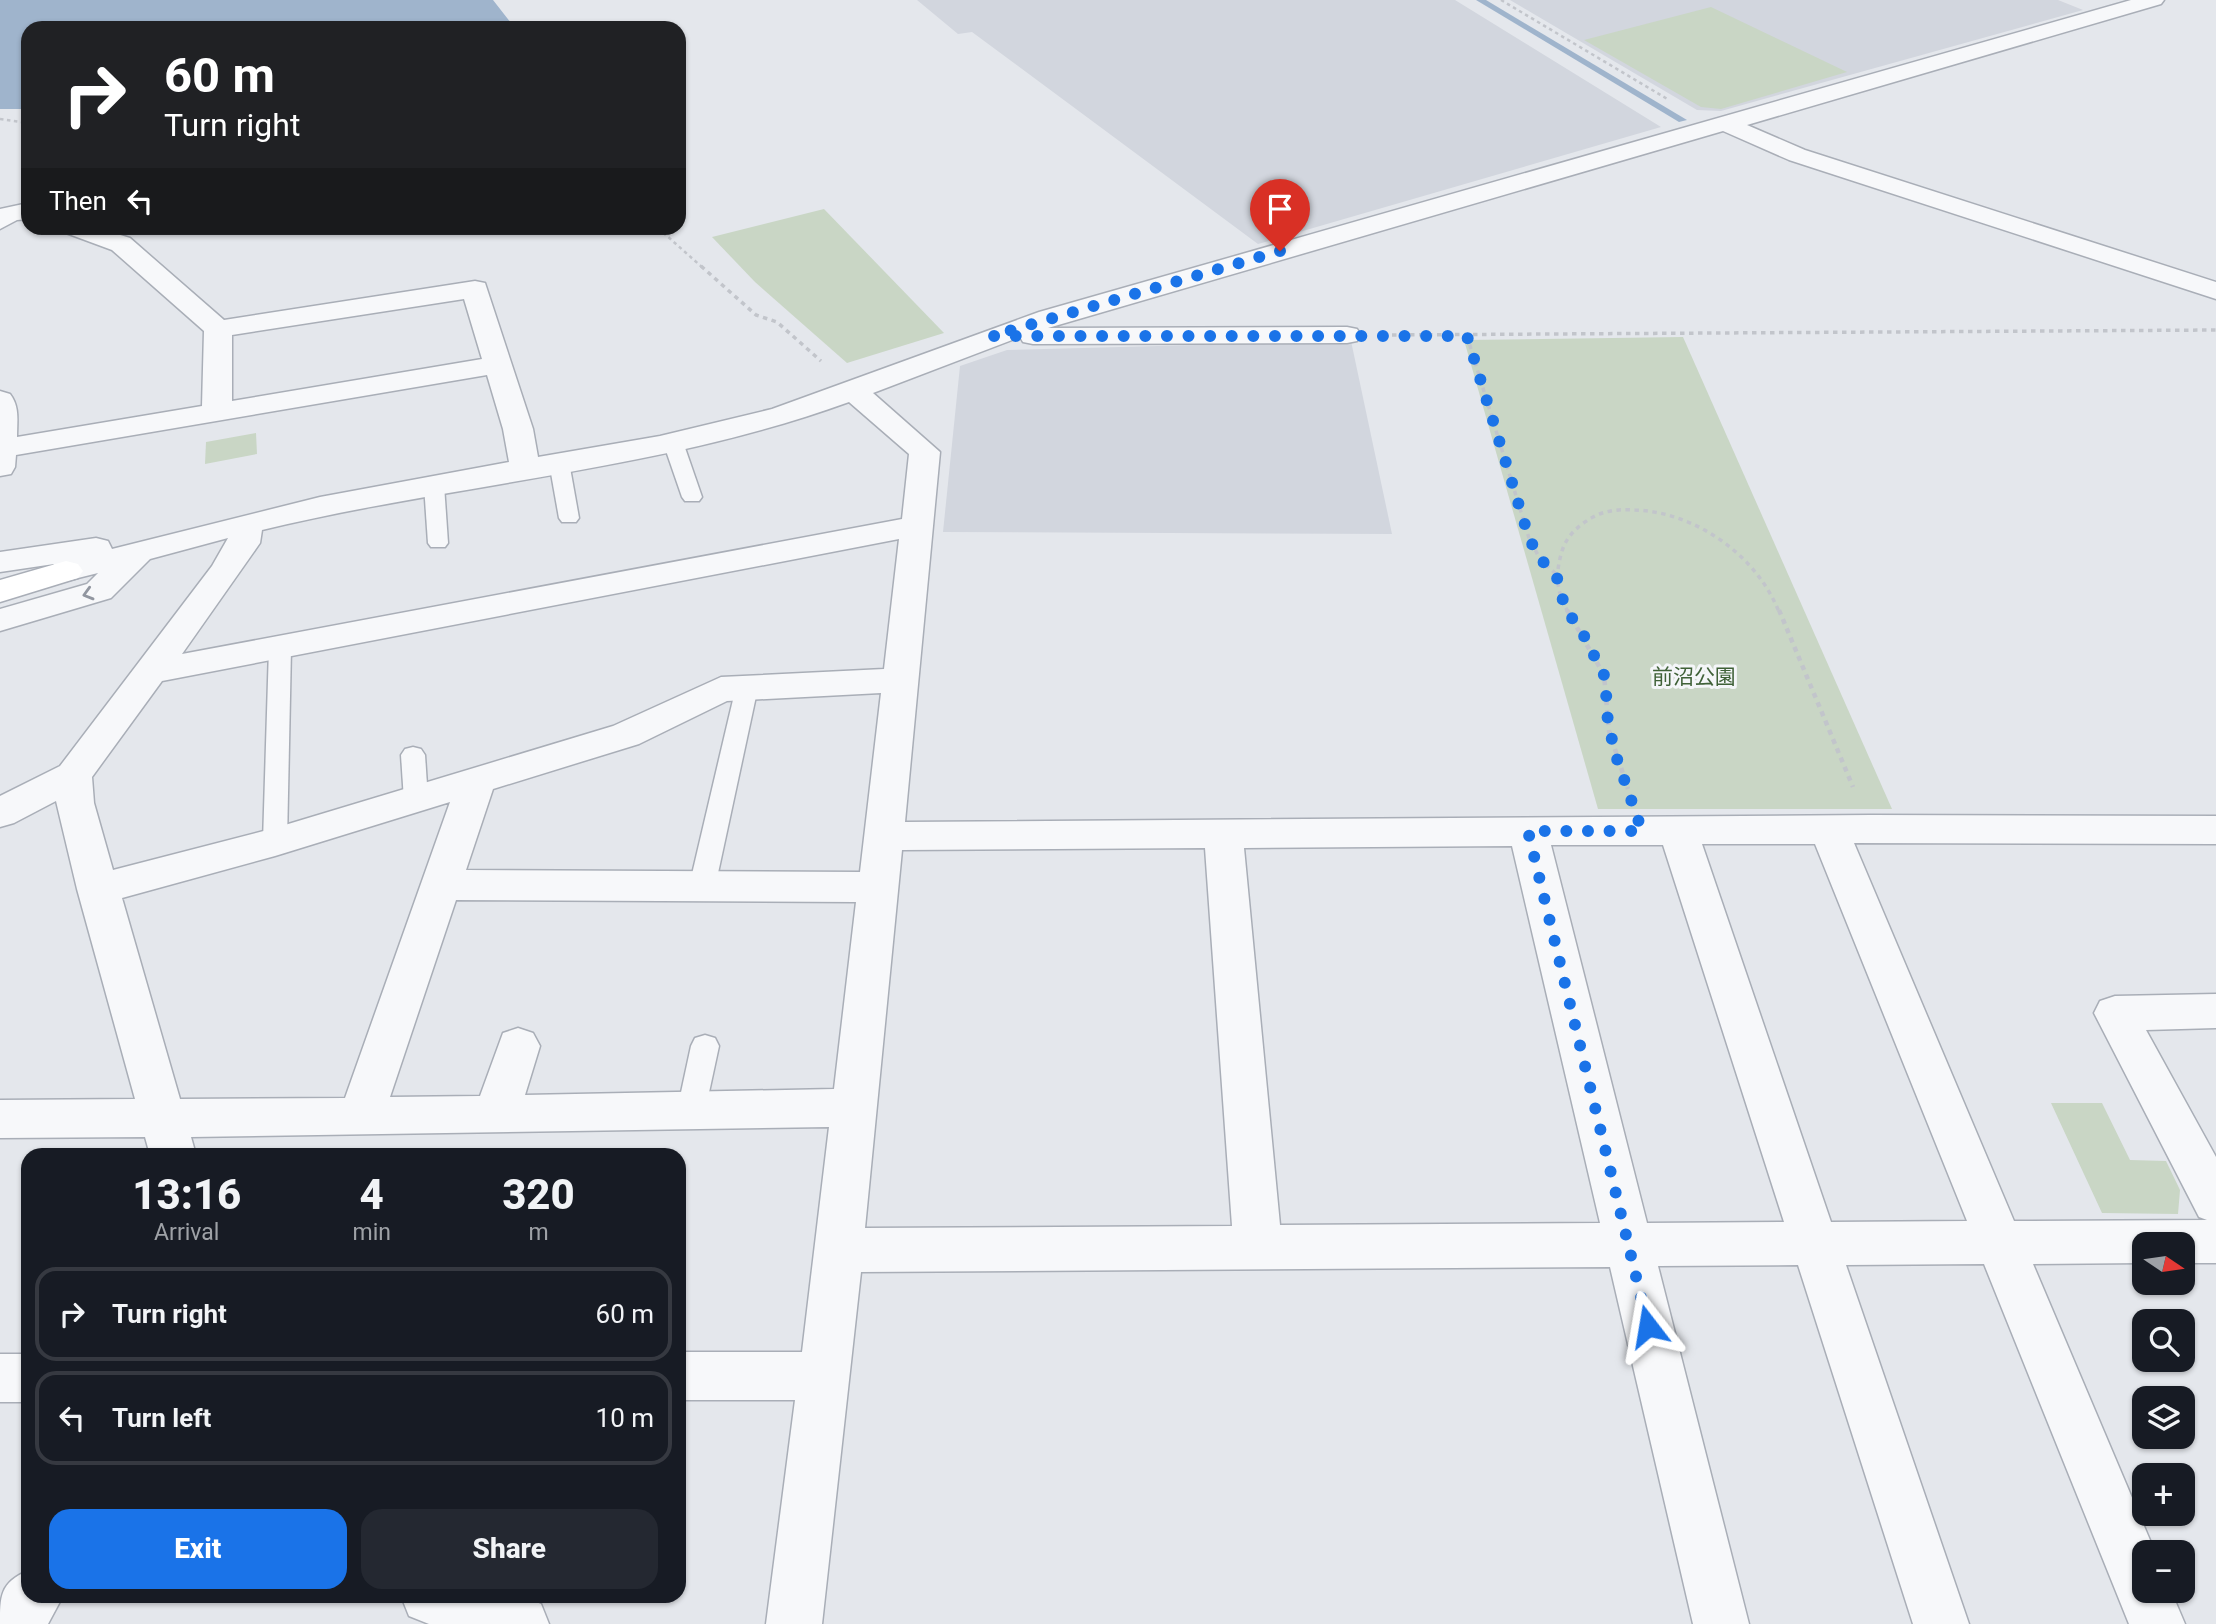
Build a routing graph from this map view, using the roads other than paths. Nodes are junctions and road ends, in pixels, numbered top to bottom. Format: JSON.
{"nodes":[{"id":1,"x":2154,"y":0,"type":"edge"},
{"id":2,"x":1714,"y":129,"type":"junction"},
{"id":3,"x":21,"y":212,"type":"edge"},
{"id":4,"x":0,"y":220,"type":"edge"},
{"id":5,"x":95,"y":235,"type":"edge"},
{"id":6,"x":2216,"y":291,"type":"edge"},
{"id":7,"x":218,"y":329,"type":"junction"},
{"id":8,"x":1347,"y":335,"type":"road end"},
{"id":9,"x":992,"y":336,"type":"junction"},
{"id":10,"x":496,"y":365,"type":"junction"},
{"id":11,"x":851,"y":390,"type":"junction"},
{"id":12,"x":0,"y":400,"type":"edge"},
{"id":13,"x":217,"y":412,"type":"junction"},
{"id":14,"x":673,"y":442,"type":"junction"},
{"id":15,"x":1,"y":457,"type":"edge"},
{"id":16,"x":559,"y":462,"type":"junction"},
{"id":17,"x":525,"y":468,"type":"junction"},
{"id":18,"x":434,"y":485,"type":"junction"},
{"id":19,"x":692,"y":497,"type":"dead end"},
{"id":20,"x":569,"y":518,"type":"dead end"},
{"id":21,"x":247,"y":524,"type":"junction"},
{"id":22,"x":918,"y":526,"type":"junction"},
{"id":23,"x":438,"y":542,"type":"dead end"},
{"id":24,"x":140,"y":551,"type":"junction"},
{"id":25,"x":0,"y":562,"type":"edge"},
{"id":26,"x":66,"y":571,"type":"joint"},
{"id":27,"x":0,"y":591,"type":"edge"},
{"id":28,"x":0,"y":620,"type":"edge"},
{"id":29,"x":280,"y":648,"type":"junction"},
{"id":30,"x":152,"y":671,"type":"junction"},
{"id":31,"x":900,"y":680,"type":"junction"},
{"id":32,"x":747,"y":687,"type":"junction"},
{"id":33,"x":413,"y":754,"type":"dead end"},
{"id":34,"x":73,"y":775,"type":"junction"},
{"id":35,"x":476,"y":782,"type":"junction"},
{"id":36,"x":416,"y":800,"type":"junction"},
{"id":37,"x":0,"y":813,"type":"edge"},
{"id":38,"x":1850,"y":830,"type":"junction"},
{"id":39,"x":2216,"y":830,"type":"edge"},
{"id":40,"x":1528,"y":831,"type":"junction"},
{"id":41,"x":1660,"y":831,"type":"junction"},
{"id":42,"x":1223,"y":833,"type":"junction"},
{"id":43,"x":883,"y":836,"type":"junction"},
{"id":44,"x":275,"y":842,"type":"junction"},
{"id":45,"x":441,"y":885,"type":"junction"},
{"id":46,"x":702,"y":887,"type":"junction"},
{"id":47,"x":876,"y":887,"type":"junction"},
{"id":48,"x":97,"y":888,"type":"junction"},
{"id":49,"x":2216,"y":1011,"type":"edge"},
{"id":50,"x":518,"y":1046,"type":"dead end"},
{"id":51,"x":705,"y":1046,"type":"dead end"},
{"id":52,"x":853,"y":1108,"type":"junction"},
{"id":53,"x":691,"y":1111,"type":"junction"},
{"id":54,"x":497,"y":1114,"type":"junction"},
{"id":55,"x":361,"y":1117,"type":"junction"},
{"id":56,"x":0,"y":1119,"type":"edge"},
{"id":57,"x":168,"y":1136,"type":"edge"},
{"id":58,"x":2216,"y":1202,"type":"edge"},
{"id":59,"x":2216,"y":1241,"type":"edge"},
{"id":60,"x":1999,"y":1242,"type":"junction"},
{"id":61,"x":1815,"y":1243,"type":"junction"},
{"id":62,"x":1628,"y":1245,"type":"junction"},
{"id":63,"x":1258,"y":1247,"type":"junction"},
{"id":64,"x":839,"y":1250,"type":"junction"},
{"id":65,"x":824,"y":1376,"type":"junction"},
{"id":66,"x":686,"y":1377,"type":"edge"},
{"id":67,"x":0,"y":1378,"type":"edge"},
{"id":68,"x":21,"y":1378,"type":"edge"},
{"id":69,"x":30,"y":1603,"type":"edge"},
{"id":70,"x":452,"y":1603,"type":"edge"},
{"id":71,"x":13,"y":1624,"type":"edge"},
{"id":72,"x":521,"y":1624,"type":"edge"},
{"id":73,"x":794,"y":1624,"type":"edge"},
{"id":74,"x":1721,"y":1624,"type":"edge"},
{"id":75,"x":1941,"y":1624,"type":"edge"},
{"id":76,"x":2157,"y":1624,"type":"edge"}],
"edges":[{"from":1,"to":2,"type":"street"},
{"from":2,"to":6,"type":"street"},
{"from":2,"to":9,"type":"street"},
{"from":3,"to":4,"type":"street"},
{"from":5,"to":7,"type":"street"},
{"from":7,"to":10,"type":"street"},
{"from":7,"to":13,"type":"street"},
{"from":8,"to":9,"type":"street"},
{"from":9,"to":11,"type":"street"},
{"from":10,"to":13,"type":"street"},
{"from":10,"to":17,"type":"street"},
{"from":11,"to":14,"type":"street"},
{"from":11,"to":22,"type":"street"},
{"from":12,"to":15,"type":"street"},
{"from":13,"to":15,"type":"street"},
{"from":14,"to":16,"type":"street"},
{"from":14,"to":19,"type":"lane"},
{"from":16,"to":17,"type":"street"},
{"from":16,"to":20,"type":"lane"},
{"from":17,"to":18,"type":"street"},
{"from":18,"to":21,"type":"street"},
{"from":18,"to":23,"type":"lane"},
{"from":21,"to":24,"type":"street"},
{"from":21,"to":30,"type":"street"},
{"from":22,"to":29,"type":"street"},
{"from":22,"to":31,"type":"street"},
{"from":24,"to":25,"type":"street"},
{"from":24,"to":26,"type":"street"},
{"from":24,"to":28,"type":"street","one_way":true},
{"from":26,"to":27,"type":"street"},
{"from":29,"to":30,"type":"street"},
{"from":29,"to":44,"type":"lane"},
{"from":30,"to":34,"type":"street"},
{"from":31,"to":32,"type":"street"},
{"from":31,"to":43,"type":"street"},
{"from":32,"to":35,"type":"street"},
{"from":32,"to":46,"type":"lane"},
{"from":33,"to":36,"type":"lane"},
{"from":34,"to":37,"type":"street"},
{"from":34,"to":48,"type":"street"},
{"from":35,"to":36,"type":"street"},
{"from":35,"to":45,"type":"street"},
{"from":36,"to":44,"type":"street"},
{"from":38,"to":39,"type":"street"},
{"from":38,"to":41,"type":"street"},
{"from":38,"to":60,"type":"street"},
{"from":40,"to":41,"type":"street"},
{"from":40,"to":42,"type":"street"},
{"from":40,"to":62,"type":"street"},
{"from":41,"to":61,"type":"street"},
{"from":42,"to":43,"type":"street"},
{"from":42,"to":63,"type":"street"},
{"from":43,"to":47,"type":"street"},
{"from":44,"to":48,"type":"street"},
{"from":45,"to":46,"type":"street"},
{"from":45,"to":55,"type":"street"},
{"from":46,"to":47,"type":"street"},
{"from":47,"to":52,"type":"street"},
{"from":48,"to":57,"type":"street"},
{"from":49,"to":58,"type":"street"},
{"from":50,"to":54,"type":"street"},
{"from":51,"to":53,"type":"lane"},
{"from":52,"to":53,"type":"street"},
{"from":52,"to":64,"type":"street"},
{"from":53,"to":54,"type":"street"},
{"from":54,"to":55,"type":"street"},
{"from":55,"to":57,"type":"street"},
{"from":56,"to":57,"type":"street"},
{"from":59,"to":60,"type":"street"},
{"from":60,"to":61,"type":"street"},
{"from":60,"to":76,"type":"street"},
{"from":61,"to":62,"type":"street"},
{"from":61,"to":75,"type":"street"},
{"from":62,"to":63,"type":"street"},
{"from":62,"to":74,"type":"street"},
{"from":63,"to":64,"type":"street"},
{"from":64,"to":65,"type":"street"},
{"from":65,"to":66,"type":"street"},
{"from":65,"to":73,"type":"street"},
{"from":67,"to":68,"type":"street"},
{"from":69,"to":71,"type":"street"},
{"from":70,"to":72,"type":"street"}]}
